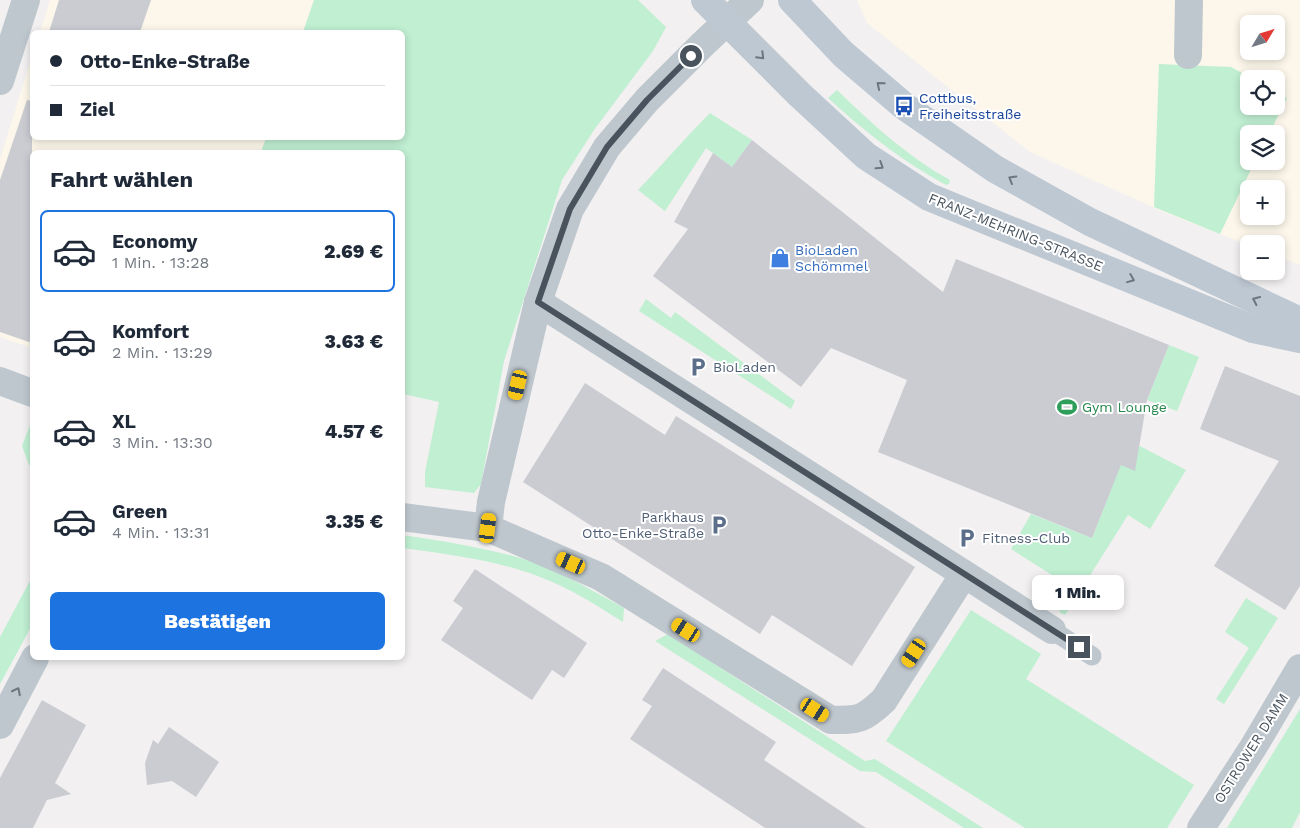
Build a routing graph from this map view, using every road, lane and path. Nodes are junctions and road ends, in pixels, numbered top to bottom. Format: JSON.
{"nodes":[{"id":1,"x":26,"y":0,"type":"edge"},
{"id":2,"x":705,"y":0,"type":"edge"},
{"id":3,"x":750,"y":0,"type":"edge"},
{"id":4,"x":792,"y":0,"type":"edge"},
{"id":5,"x":1189,"y":0,"type":"edge"},
{"id":6,"x":727,"y":21,"type":"junction"},
{"id":7,"x":1188,"y":55,"type":"dead end"},
{"id":8,"x":0,"y":81,"type":"edge"},
{"id":9,"x":538,"y":302,"type":"junction"},
{"id":10,"x":1300,"y":321,"type":"edge"},
{"id":11,"x":1300,"y":339,"type":"edge"},
{"id":12,"x":0,"y":381,"type":"edge"},
{"id":13,"x":30,"y":392,"type":"edge"},
{"id":14,"x":405,"y":517,"type":"edge"},
{"id":15,"x":488,"y":528,"type":"junction"},
{"id":16,"x":964,"y":574,"type":"junction"},
{"id":17,"x":1052,"y":630,"type":"joint"},
{"id":18,"x":1092,"y":656,"type":"dead end"},
{"id":19,"x":34,"y":660,"type":"edge"},
{"id":20,"x":1300,"y":668,"type":"edge"},
{"id":21,"x":0,"y":725,"type":"edge"},
{"id":22,"x":1201,"y":828,"type":"edge"}],
"edges":[{"from":1,"to":8,"type":"street"},
{"from":2,"to":6,"type":"main road","name":"FRANZ-MEHRING-STRASSE"},
{"from":3,"to":6,"type":"street"},
{"from":10,"to":4,"type":"main road","one_way":true},
{"from":5,"to":7,"type":"street"},
{"from":6,"to":9,"type":"street"},
{"from":6,"to":11,"type":"main road","name":"FRANZ-MEHRING-STRASSE","one_way":true},
{"from":9,"to":15,"type":"street"},
{"from":9,"to":16,"type":"street"},
{"from":12,"to":13,"type":"street"},
{"from":14,"to":15,"type":"street"},
{"from":15,"to":16,"type":"street"},
{"from":16,"to":17,"type":"street"},
{"from":17,"to":18,"type":"lane"},
{"from":21,"to":19,"type":"street","one_way":true},
{"from":20,"to":22,"type":"street","name":"OSTROWER DAMM"}]}
